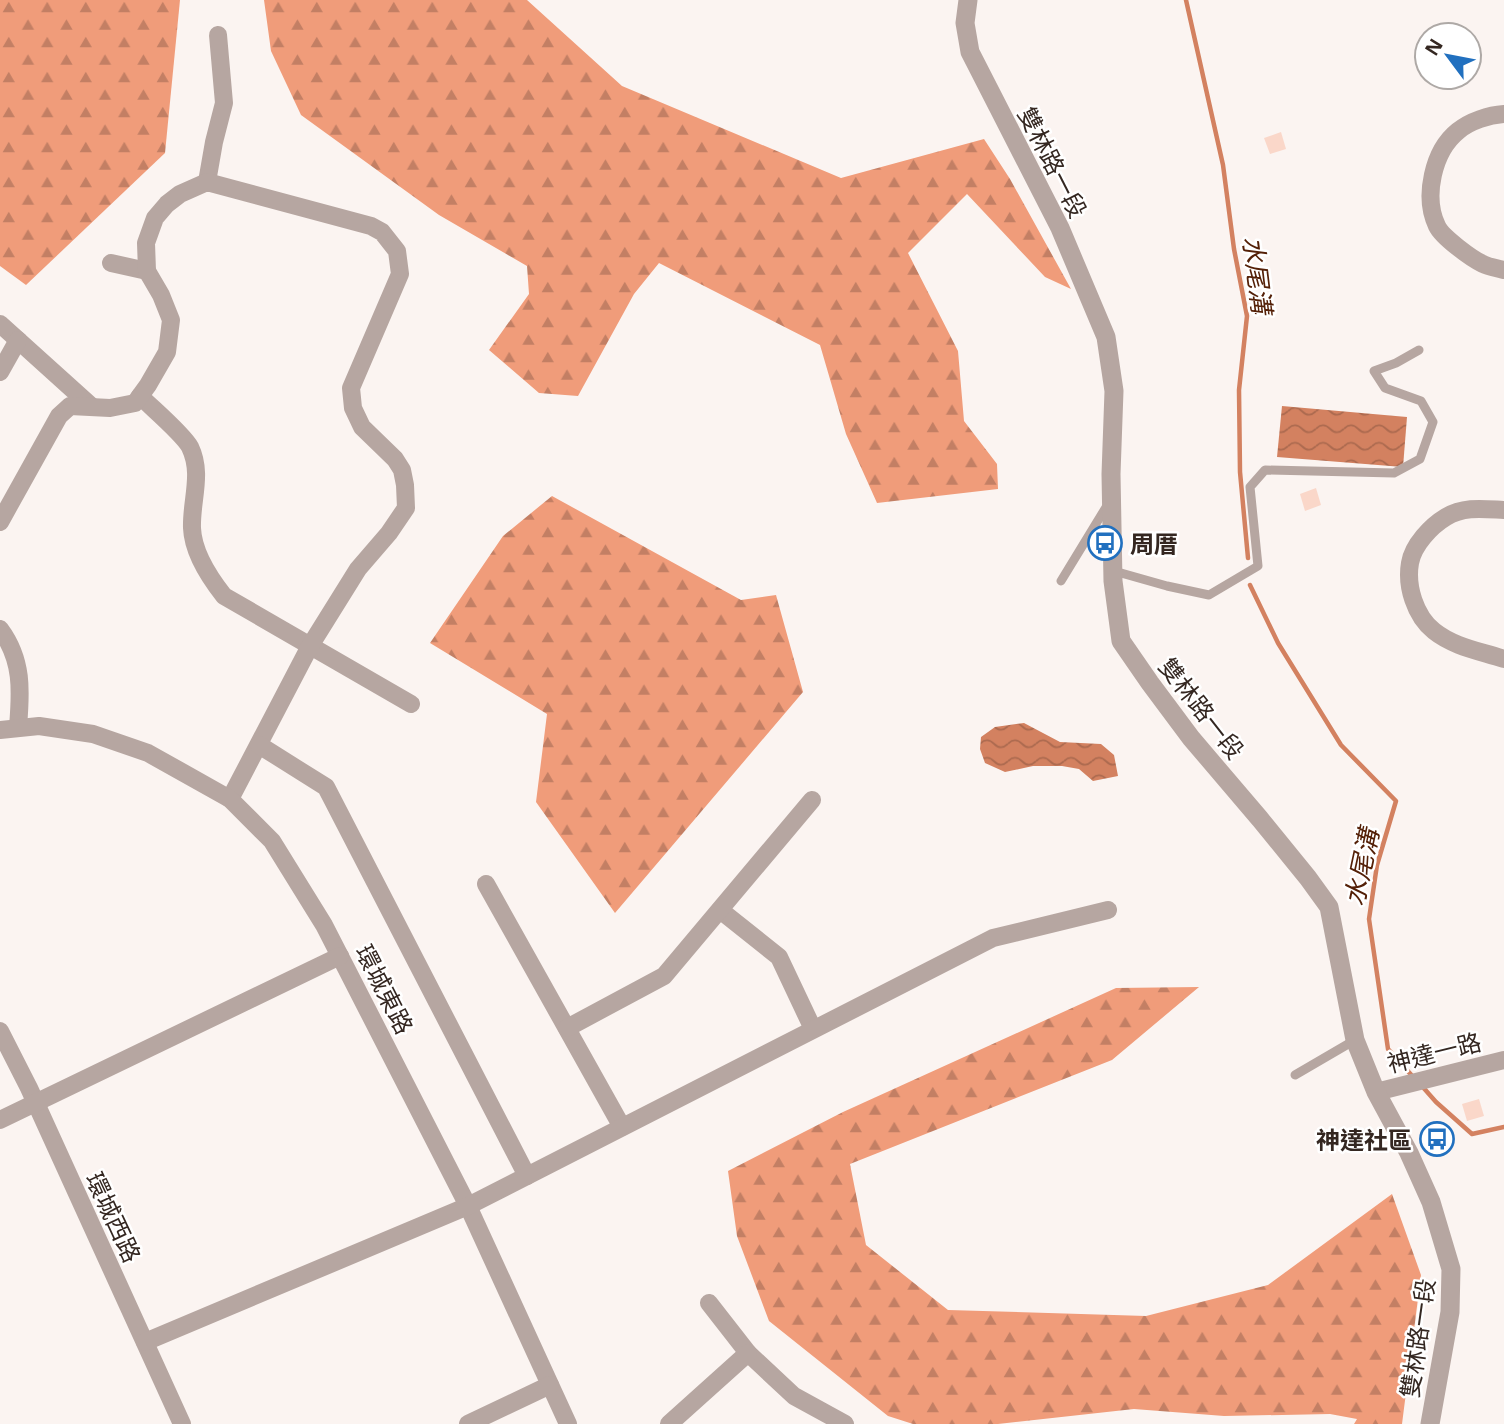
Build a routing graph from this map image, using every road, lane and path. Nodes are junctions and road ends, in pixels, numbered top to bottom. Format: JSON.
{"nodes":[{"id":1,"x":968,"y":0,"type":"edge"},
{"id":2,"x":218,"y":35,"type":"dead end"},
{"id":3,"x":1504,"y":114,"type":"edge"},
{"id":4,"x":207,"y":182,"type":"junction"},
{"id":5,"x":111,"y":263,"type":"dead end"},
{"id":6,"x":1504,"y":270,"type":"edge"},
{"id":7,"x":147,"y":271,"type":"junction"},
{"id":8,"x":0,"y":324,"type":"edge"},
{"id":9,"x":18,"y":340,"type":"junction"},
{"id":10,"x":1419,"y":350,"type":"dead end"},
{"id":11,"x":0,"y":372,"type":"edge"},
{"id":12,"x":140,"y":396,"type":"junction"},
{"id":13,"x":91,"y":406,"type":"junction"},
{"id":14,"x":1111,"y":500,"type":"junction"},
{"id":15,"x":1504,"y":510,"type":"edge"},
{"id":16,"x":0,"y":522,"type":"edge"},
{"id":17,"x":1112,"y":571,"type":"junction"},
{"id":18,"x":1061,"y":581,"type":"dead end"},
{"id":19,"x":0,"y":629,"type":"edge"},
{"id":20,"x":310,"y":646,"type":"junction"},
{"id":21,"x":1504,"y":659,"type":"edge"},
{"id":22,"x":411,"y":704,"type":"dead end"},
{"id":23,"x":9,"y":729,"type":"edge"},
{"id":24,"x":259,"y":745,"type":"junction"},
{"id":25,"x":230,"y":800,"type":"junction"},
{"id":26,"x":812,"y":800,"type":"dead end"},
{"id":27,"x":486,"y":884,"type":"dead end"},
{"id":28,"x":720,"y":910,"type":"junction"},
{"id":29,"x":1108,"y":910,"type":"dead end"},
{"id":30,"x":340,"y":957,"type":"junction"},
{"id":31,"x":567,"y":1028,"type":"junction"},
{"id":32,"x":813,"y":1029,"type":"junction"},
{"id":33,"x":0,"y":1031,"type":"edge"},
{"id":34,"x":1355,"y":1040,"type":"junction"},
{"id":35,"x":1504,"y":1060,"type":"edge"},
{"id":36,"x":1295,"y":1075,"type":"dead end"},
{"id":37,"x":1376,"y":1092,"type":"junction"},
{"id":38,"x":35,"y":1102,"type":"junction"},
{"id":39,"x":0,"y":1120,"type":"edge"},
{"id":40,"x":622,"y":1127,"type":"junction"},
{"id":41,"x":527,"y":1176,"type":"junction"},
{"id":42,"x":468,"y":1206,"type":"junction"},
{"id":43,"x":709,"y":1303,"type":"dead end"},
{"id":44,"x":145,"y":1342,"type":"junction"},
{"id":45,"x":748,"y":1353,"type":"junction"},
{"id":46,"x":550,"y":1385,"type":"junction"},
{"id":47,"x":486,"y":1420,"type":"edge"},
{"id":48,"x":182,"y":1424,"type":"edge"},
{"id":49,"x":468,"y":1424,"type":"edge"},
{"id":50,"x":568,"y":1424,"type":"edge"},
{"id":51,"x":669,"y":1424,"type":"edge"},
{"id":52,"x":845,"y":1424,"type":"edge"},
{"id":53,"x":1430,"y":1424,"type":"edge"}],
"edges":[{"from":1,"to":14,"type":"street","name":"雙林路一段"},
{"from":2,"to":4,"type":"street"},
{"from":3,"to":6,"type":"street"},
{"from":4,"to":7,"type":"street"},
{"from":4,"to":20,"type":"street"},
{"from":5,"to":7,"type":"street"},
{"from":7,"to":12,"type":"street"},
{"from":8,"to":9,"type":"street"},
{"from":9,"to":11,"type":"street"},
{"from":9,"to":13,"type":"street"},
{"from":10,"to":17,"type":"lane"},
{"from":12,"to":13,"type":"street"},
{"from":12,"to":20,"type":"street"},
{"from":13,"to":16,"type":"street"},
{"from":14,"to":17,"type":"street","name":"雙林路一段"},
{"from":14,"to":18,"type":"lane"},
{"from":15,"to":21,"type":"street"},
{"from":17,"to":34,"type":"street","name":"雙林路一段"},
{"from":19,"to":23,"type":"street"},
{"from":20,"to":22,"type":"street"},
{"from":20,"to":24,"type":"street"},
{"from":23,"to":25,"type":"street","name":"環城東路"},
{"from":24,"to":25,"type":"street"},
{"from":24,"to":41,"type":"street"},
{"from":25,"to":30,"type":"street","name":"環城東路"},
{"from":26,"to":28,"type":"street"},
{"from":27,"to":31,"type":"street"},
{"from":28,"to":31,"type":"street"},
{"from":28,"to":32,"type":"street"},
{"from":29,"to":32,"type":"street"},
{"from":30,"to":38,"type":"street"},
{"from":30,"to":42,"type":"street","name":"環城東路"},
{"from":31,"to":40,"type":"street"},
{"from":32,"to":40,"type":"street"},
{"from":33,"to":38,"type":"street","name":"環城西路"},
{"from":34,"to":36,"type":"lane"},
{"from":34,"to":37,"type":"street","name":"雙林路一段"},
{"from":35,"to":37,"type":"street","name":"神達一路"},
{"from":37,"to":53,"type":"street","name":"雙林路一段"},
{"from":38,"to":39,"type":"street"},
{"from":38,"to":44,"type":"street","name":"環城西路"},
{"from":40,"to":41,"type":"street"},
{"from":41,"to":42,"type":"street"},
{"from":42,"to":44,"type":"street"},
{"from":42,"to":46,"type":"street","name":"環城東路"},
{"from":43,"to":45,"type":"street"},
{"from":44,"to":48,"type":"street","name":"環城西路"},
{"from":45,"to":51,"type":"street"},
{"from":45,"to":52,"type":"street"},
{"from":46,"to":47,"type":"street"},
{"from":46,"to":50,"type":"street","name":"環城東路"},
{"from":47,"to":49,"type":"street"}]}
